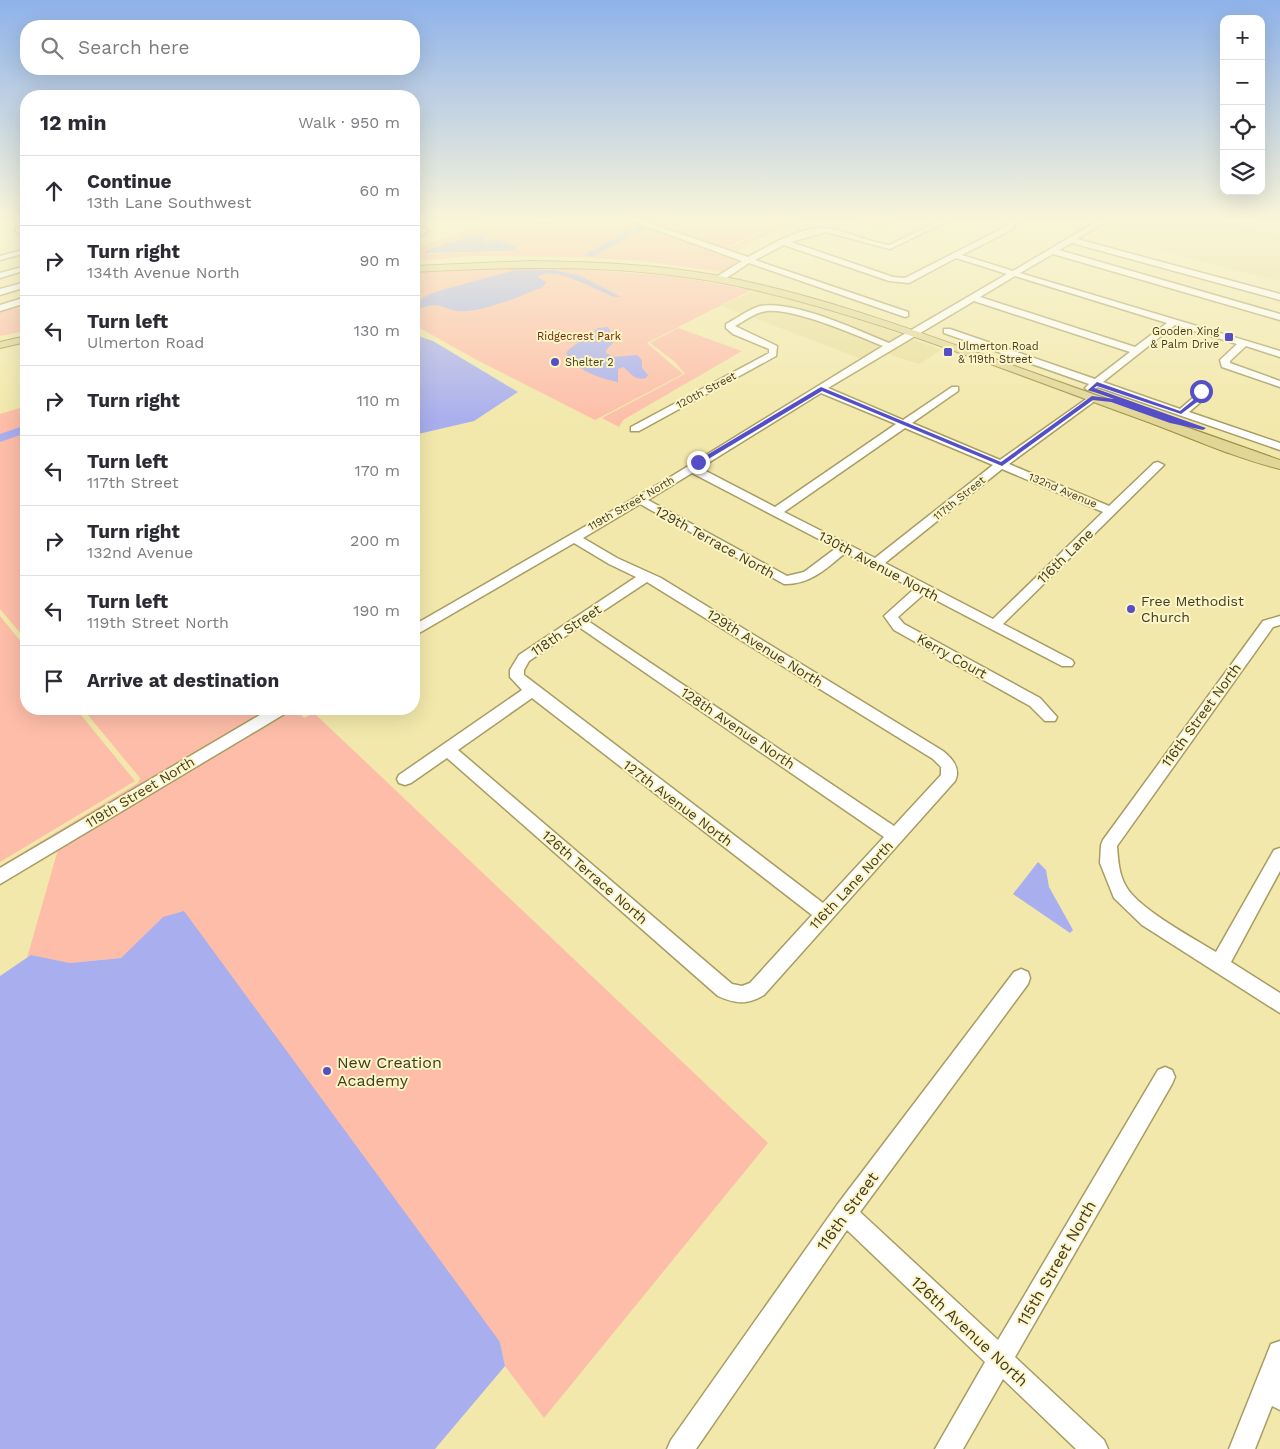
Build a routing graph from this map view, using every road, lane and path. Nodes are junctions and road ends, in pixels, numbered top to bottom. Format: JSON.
{"nodes":[{"id":1,"x":14,"y":288,"type":"edge"},
{"id":2,"x":762,"y":288,"type":"edge"},
{"id":3,"x":828,"y":288,"type":"edge"},
{"id":4,"x":991,"y":288,"type":"edge"},
{"id":5,"x":1059,"y":288,"type":"edge"},
{"id":6,"x":1179,"y":288,"type":"edge"},
{"id":7,"x":1246,"y":288,"type":"edge"},
{"id":8,"x":0,"y":292,"type":"edge"},
{"id":9,"x":1280,"y":297,"type":"edge"},
{"id":10,"x":974,"y":298,"type":"junction"},
{"id":11,"x":20,"y":302,"type":"edge"},
{"id":12,"x":0,"y":308,"type":"edge"},
{"id":13,"x":905,"y":314,"type":"dead end"},
{"id":14,"x":1280,"y":317,"type":"edge"},
{"id":15,"x":1173,"y":322,"type":"junction"},
{"id":16,"x":946,"y":331,"type":"dead end"},
{"id":17,"x":917,"y":332,"type":"junction"},
{"id":18,"x":20,"y":335,"type":"edge"},
{"id":19,"x":0,"y":339,"type":"edge"},
{"id":20,"x":20,"y":340,"type":"edge"},
{"id":21,"x":1244,"y":343,"type":"junction"},
{"id":22,"x":0,"y":344,"type":"edge"},
{"id":23,"x":890,"y":346,"type":"junction"},
{"id":24,"x":1137,"y":351,"type":"junction"},
{"id":25,"x":1280,"y":354,"type":"edge"},
{"id":26,"x":1280,"y":384,"type":"edge"},
{"id":27,"x":955,"y":388,"type":"dead end"},
{"id":28,"x":821,"y":389,"type":"junction"},
{"id":29,"x":1093,"y":390,"type":"junction"},
{"id":30,"x":1201,"y":391,"type":"dead end"},
{"id":31,"x":1181,"y":413,"type":"junction"},
{"id":32,"x":905,"y":424,"type":"junction"},
{"id":33,"x":1176,"y":428,"type":"junction"},
{"id":34,"x":635,"y":429,"type":"dead end"},
{"id":35,"x":1280,"y":447,"type":"edge"},
{"id":36,"x":1280,"y":455,"type":"edge"},
{"id":37,"x":1280,"y":460,"type":"edge"},
{"id":38,"x":1002,"y":464,"type":"junction"},
{"id":39,"x":1158,"y":465,"type":"dead end"},
{"id":40,"x":1280,"y":465,"type":"edge"},
{"id":41,"x":691,"y":468,"type":"junction"},
{"id":42,"x":640,"y":500,"type":"junction"},
{"id":43,"x":1111,"y":511,"type":"junction"},
{"id":44,"x":776,"y":512,"type":"junction"},
{"id":45,"x":573,"y":537,"type":"junction"},
{"id":46,"x":844,"y":548,"type":"junction"},
{"id":47,"x":876,"y":564,"type":"junction"},
{"id":48,"x":646,"y":576,"type":"junction"},
{"id":49,"x":922,"y":589,"type":"junction"},
{"id":50,"x":1279,"y":620,"type":"edge"},
{"id":51,"x":579,"y":621,"type":"junction"},
{"id":52,"x":420,"y":626,"type":"edge"},
{"id":53,"x":993,"y":626,"type":"junction"},
{"id":54,"x":1067,"y":664,"type":"dead end"},
{"id":55,"x":532,"y":691,"type":"junction"},
{"id":56,"x":271,"y":715,"type":"edge"},
{"id":57,"x":1050,"y":717,"type":"dead end"},
{"id":58,"x":448,"y":750,"type":"junction"},
{"id":59,"x":950,"y":770,"type":"joint"},
{"id":60,"x":405,"y":779,"type":"dead end"},
{"id":61,"x":896,"y":836,"type":"junction"},
{"id":62,"x":1280,"y":855,"type":"edge"},
{"id":63,"x":0,"y":877,"type":"edge"},
{"id":64,"x":824,"y":914,"type":"junction"},
{"id":65,"x":1219,"y":965,"type":"junction"},
{"id":66,"x":1021,"y":978,"type":"dead end"},
{"id":67,"x":746,"y":995,"type":"joint"},
{"id":68,"x":1280,"y":1004,"type":"edge"},
{"id":69,"x":1165,"y":1078,"type":"dead end"},
{"id":70,"x":845,"y":1213,"type":"junction"},
{"id":71,"x":1280,"y":1353,"type":"edge"},
{"id":72,"x":1000,"y":1359,"type":"junction"},
{"id":73,"x":1274,"y":1392,"type":"edge"},
{"id":74,"x":680,"y":1449,"type":"edge"},
{"id":75,"x":948,"y":1449,"type":"edge"},
{"id":76,"x":1095,"y":1449,"type":"edge"},
{"id":77,"x":1242,"y":1449,"type":"edge"}],
"edges":[{"from":1,"to":8,"type":"street"},
{"from":2,"to":17,"type":"main road"},
{"from":3,"to":13,"type":"street"},
{"from":4,"to":10,"type":"street","name":"119th Street North"},
{"from":5,"to":15,"type":"street"},
{"from":6,"to":14,"type":"street"},
{"from":7,"to":9,"type":"street"},
{"from":10,"to":17,"type":"street","name":"119th Street North"},
{"from":10,"to":24,"type":"street"},
{"from":11,"to":12,"type":"street"},
{"from":15,"to":21,"type":"street"},
{"from":15,"to":24,"type":"street","name":"117th Street"},
{"from":16,"to":29,"type":"street"},
{"from":17,"to":23,"type":"street","name":"119th Street North"},
{"from":17,"to":29,"type":"main road"},
{"from":18,"to":19,"type":"main road"},
{"from":20,"to":22,"type":"main road"},
{"from":21,"to":25,"type":"street"},
{"from":21,"to":26,"type":"street"},
{"from":23,"to":28,"type":"street","name":"119th Street North"},
{"from":23,"to":34,"type":"street","name":"120th Street"},
{"from":24,"to":29,"type":"street","name":"117th Street"},
{"from":27,"to":32,"type":"street"},
{"from":28,"to":32,"type":"street","name":"132nd Avenue"},
{"from":28,"to":41,"type":"street","name":"119th Street North"},
{"from":29,"to":31,"type":"street"},
{"from":29,"to":33,"type":"main road"},
{"from":29,"to":36,"type":"main road"},
{"from":29,"to":38,"type":"street","name":"117th Street"},
{"from":30,"to":31,"type":"street"},
{"from":31,"to":35,"type":"street"},
{"from":32,"to":38,"type":"street","name":"132nd Avenue"},
{"from":32,"to":44,"type":"street"},
{"from":33,"to":37,"type":"main road"},
{"from":33,"to":40,"type":"main road"},
{"from":38,"to":43,"type":"street","name":"132nd Avenue"},
{"from":38,"to":47,"type":"street","name":"117th Street"},
{"from":39,"to":43,"type":"street","name":"116th Lane"},
{"from":41,"to":42,"type":"street","name":"119th Street North"},
{"from":41,"to":44,"type":"street","name":"130th Avenue North"},
{"from":42,"to":45,"type":"street","name":"119th Street North"},
{"from":42,"to":46,"type":"street","name":"129th Terrace North"},
{"from":43,"to":53,"type":"street","name":"116th Lane"},
{"from":44,"to":46,"type":"street","name":"130th Avenue North"},
{"from":45,"to":48,"type":"street","name":"129th Avenue North"},
{"from":45,"to":52,"type":"street","name":"119th Street North"},
{"from":46,"to":47,"type":"street","name":"130th Avenue North"},
{"from":47,"to":49,"type":"street","name":"130th Avenue North"},
{"from":48,"to":51,"type":"street","name":"118th Street"},
{"from":48,"to":59,"type":"street","name":"129th Avenue North"},
{"from":49,"to":53,"type":"street","name":"130th Avenue North"},
{"from":49,"to":57,"type":"street","name":"Kerry Court"},
{"from":50,"to":65,"type":"street","name":"116th Street North"},
{"from":51,"to":55,"type":"street","name":"118th Street"},
{"from":51,"to":61,"type":"street","name":"128th Avenue North"},
{"from":53,"to":54,"type":"street","name":"130th Avenue North"},
{"from":55,"to":58,"type":"street"},
{"from":55,"to":64,"type":"street","name":"127th Avenue North"},
{"from":56,"to":63,"type":"street","name":"119th Street North"},
{"from":58,"to":60,"type":"street"},
{"from":58,"to":67,"type":"street","name":"126th Terrace North"},
{"from":59,"to":61,"type":"street","name":"116th Lane North"},
{"from":61,"to":64,"type":"street","name":"116th Lane North"},
{"from":62,"to":65,"type":"street"},
{"from":64,"to":67,"type":"street","name":"116th Lane North"},
{"from":65,"to":68,"type":"street"},
{"from":66,"to":70,"type":"street","name":"116th Street"},
{"from":69,"to":72,"type":"street","name":"115th Street North"},
{"from":70,"to":72,"type":"street","name":"126th Avenue North"},
{"from":70,"to":74,"type":"street","name":"116th Street"},
{"from":71,"to":73,"type":"street"},
{"from":72,"to":75,"type":"street","name":"115th Street North"},
{"from":72,"to":76,"type":"street","name":"126th Avenue North"},
{"from":73,"to":77,"type":"street"}]}
